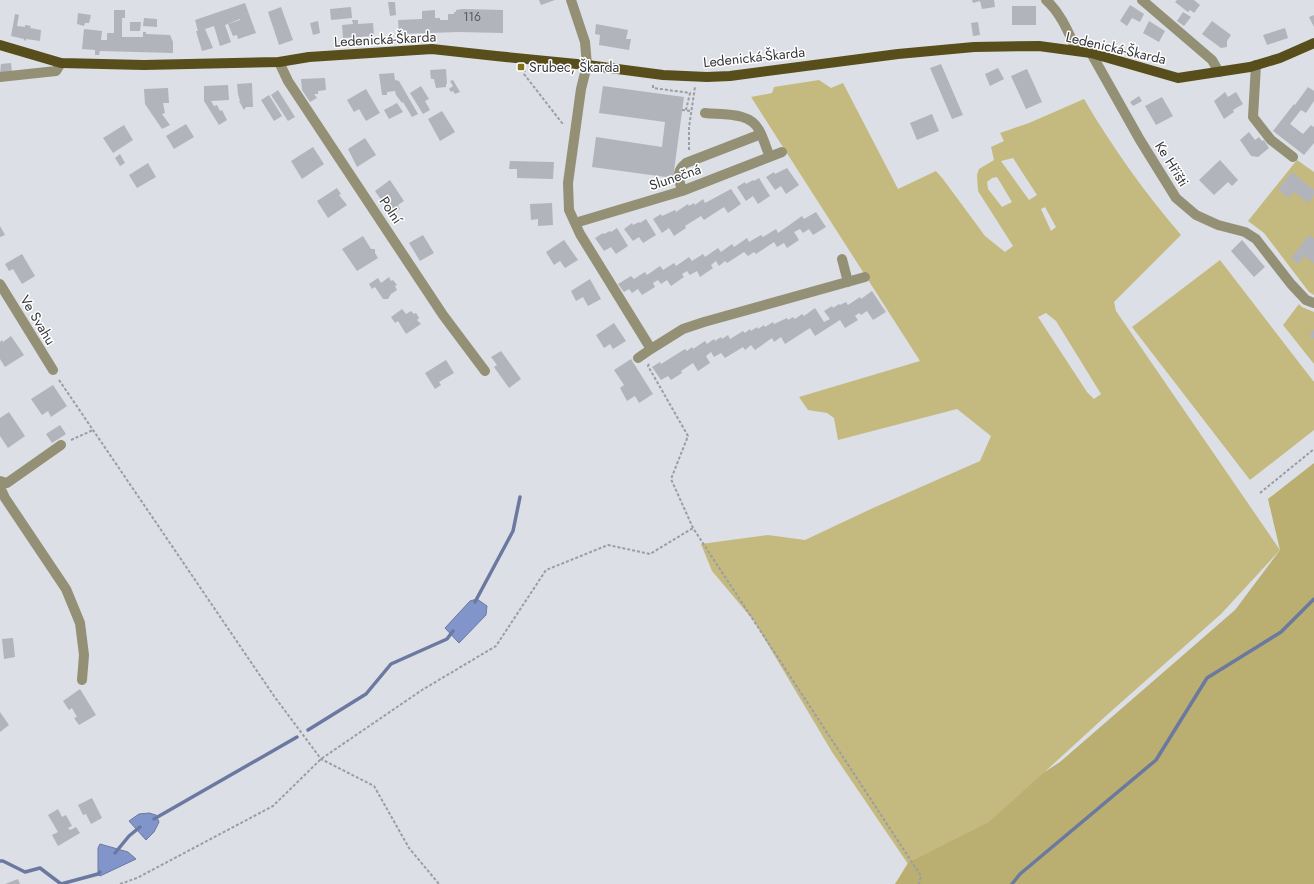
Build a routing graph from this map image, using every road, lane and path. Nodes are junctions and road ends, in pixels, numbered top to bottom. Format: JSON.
{"nodes":[{"id":1,"x":571,"y":0,"type":"edge"},
{"id":2,"x":1046,"y":0,"type":"edge"},
{"id":3,"x":1142,"y":0,"type":"edge"},
{"id":4,"x":1314,"y":43,"type":"edge"},
{"id":5,"x":0,"y":45,"type":"edge"},
{"id":6,"x":1077,"y":51,"type":"junction"},
{"id":7,"x":1091,"y":54,"type":"junction"},
{"id":8,"x":527,"y":59,"type":"junction"},
{"id":9,"x":279,"y":62,"type":"junction"},
{"id":10,"x":61,"y":63,"type":"junction"},
{"id":11,"x":587,"y":65,"type":"junction"},
{"id":12,"x":1256,"y":65,"type":"junction"},
{"id":13,"x":1219,"y":72,"type":"junction"},
{"id":14,"x":656,"y":74,"type":"junction"},
{"id":15,"x":0,"y":77,"type":"edge"},
{"id":16,"x":695,"y":92,"type":"dead end"},
{"id":17,"x":682,"y":110,"type":"dead end"},
{"id":18,"x":686,"y":110,"type":"junction"},
{"id":19,"x":692,"y":111,"type":"junction"},
{"id":20,"x":706,"y":112,"type":"dead end"},
{"id":21,"x":576,"y":125,"type":"junction"},
{"id":22,"x":761,"y":134,"type":"junction"},
{"id":23,"x":782,"y":152,"type":"dead end"},
{"id":24,"x":1293,"y":156,"type":"dead end"},
{"id":25,"x":770,"y":157,"type":"junction"},
{"id":26,"x":691,"y":161,"type":"junction"},
{"id":27,"x":682,"y":191,"type":"junction"},
{"id":28,"x":575,"y":224,"type":"junction"},
{"id":29,"x":842,"y":259,"type":"dead end"},
{"id":30,"x":865,"y":277,"type":"dead end"},
{"id":31,"x":848,"y":282,"type":"junction"},
{"id":32,"x":0,"y":284,"type":"edge"},
{"id":33,"x":1314,"y":303,"type":"edge"},
{"id":34,"x":651,"y":349,"type":"junction"},
{"id":35,"x":638,"y":358,"type":"dead end"},
{"id":36,"x":53,"y":370,"type":"joint"},
{"id":37,"x":485,"y":371,"type":"dead end"},
{"id":38,"x":94,"y":430,"type":"junction"},
{"id":39,"x":61,"y":445,"type":"joint"},
{"id":40,"x":1314,"y":449,"type":"edge"},
{"id":41,"x":0,"y":481,"type":"edge"},
{"id":42,"x":0,"y":487,"type":"edge"},
{"id":43,"x":1260,"y":493,"type":"dead end"},
{"id":44,"x":693,"y":528,"type":"junction"},
{"id":45,"x":82,"y":680,"type":"dead end"},
{"id":46,"x":322,"y":759,"type":"junction"},
{"id":47,"x":120,"y":884,"type":"edge"},
{"id":48,"x":439,"y":884,"type":"edge"},
{"id":49,"x":918,"y":884,"type":"edge"}],
"edges":[{"from":1,"to":11,"type":"street"},
{"from":2,"to":6,"type":"street"},
{"from":3,"to":13,"type":"street"},
{"from":4,"to":12,"type":"main road","name":"Ledenická-Škarda"},
{"from":5,"to":10,"type":"main road","name":"Ledenická-Škarda"},
{"from":6,"to":7,"type":"main road","name":"Ledenická-Škarda"},
{"from":6,"to":14,"type":"main road","name":"Ledenická-Škarda"},
{"from":7,"to":13,"type":"main road","name":"Ledenická-Škarda"},
{"from":7,"to":33,"type":"street","name":"Ke Hřišti"},
{"from":8,"to":9,"type":"main road","name":"Ledenická-Škarda"},
{"from":8,"to":11,"type":"main road","name":"Ledenická-Škarda"},
{"from":8,"to":21,"type":"path"},
{"from":9,"to":10,"type":"main road","name":"Ledenická-Škarda"},
{"from":9,"to":37,"type":"street","name":"Polní"},
{"from":10,"to":15,"type":"street"},
{"from":11,"to":14,"type":"main road","name":"Ledenická-Škarda"},
{"from":11,"to":21,"type":"street"},
{"from":12,"to":13,"type":"main road","name":"Ledenická-Škarda"},
{"from":12,"to":24,"type":"street"},
{"from":14,"to":18,"type":"path"},
{"from":16,"to":19,"type":"path"},
{"from":17,"to":18,"type":"path"},
{"from":18,"to":19,"type":"path"},
{"from":19,"to":26,"type":"path"},
{"from":20,"to":22,"type":"street"},
{"from":21,"to":28,"type":"street"},
{"from":22,"to":25,"type":"street"},
{"from":22,"to":26,"type":"street"},
{"from":23,"to":25,"type":"street","name":"Slunečná"},
{"from":25,"to":27,"type":"street","name":"Slunečná"},
{"from":26,"to":27,"type":"street"},
{"from":27,"to":28,"type":"street","name":"Slunečná"},
{"from":28,"to":34,"type":"street"},
{"from":29,"to":31,"type":"street"},
{"from":30,"to":31,"type":"street"},
{"from":31,"to":34,"type":"street"},
{"from":32,"to":36,"type":"street","name":"Ve Svahu"},
{"from":34,"to":35,"type":"street"},
{"from":34,"to":44,"type":"path"},
{"from":36,"to":38,"type":"path"},
{"from":38,"to":39,"type":"path"},
{"from":38,"to":46,"type":"path"},
{"from":39,"to":41,"type":"street"},
{"from":40,"to":43,"type":"path"},
{"from":42,"to":45,"type":"street"},
{"from":44,"to":46,"type":"path"},
{"from":44,"to":49,"type":"path"},
{"from":46,"to":47,"type":"path"},
{"from":46,"to":48,"type":"path"}]}
